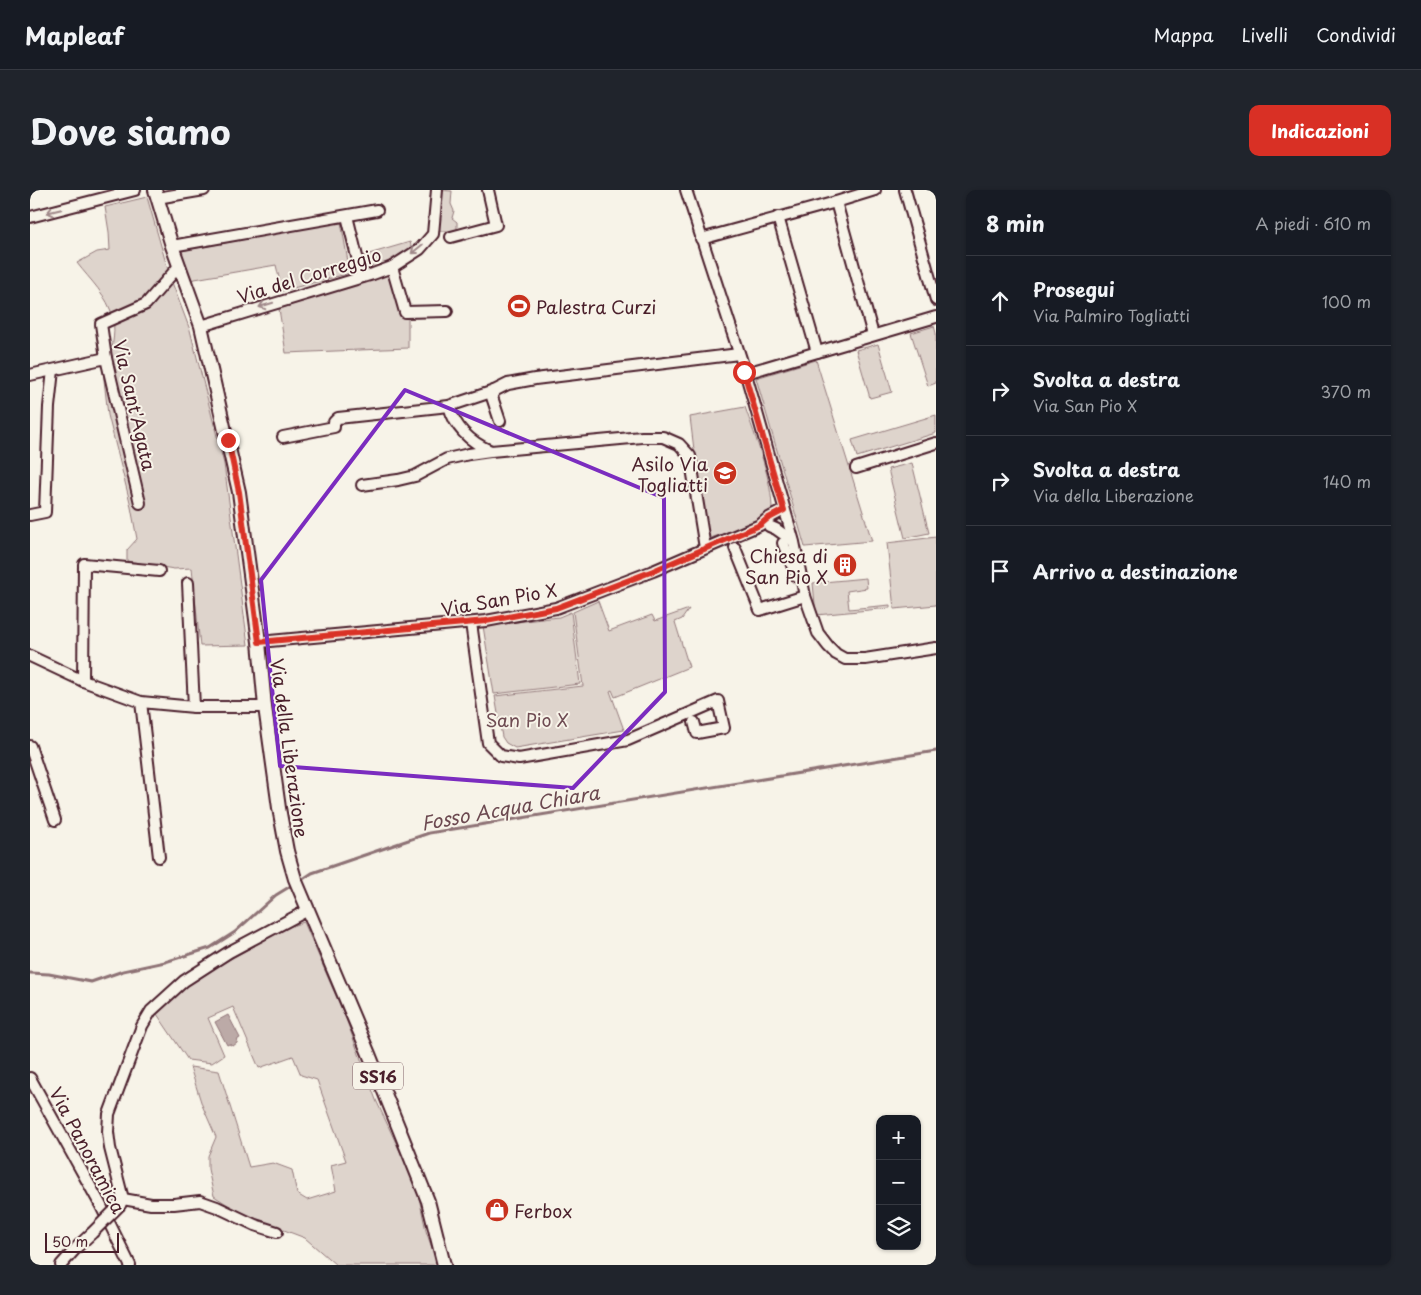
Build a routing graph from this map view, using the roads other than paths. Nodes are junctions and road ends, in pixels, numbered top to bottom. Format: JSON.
{"nodes":[{"id":1,"x":135,"y":190,"type":"edge"},
{"id":2,"x":204,"y":190,"type":"edge"},
{"id":3,"x":437,"y":190,"type":"edge"},
{"id":4,"x":488,"y":190,"type":"edge"},
{"id":5,"x":686,"y":190,"type":"edge"},
{"id":6,"x":875,"y":190,"type":"edge"},
{"id":7,"x":905,"y":190,"type":"edge"},
{"id":8,"x":156,"y":194,"type":"edge"},
{"id":9,"x":836,"y":202,"type":"junction"},
{"id":10,"x":378,"y":210,"type":"dead end"},
{"id":11,"x":347,"y":216,"type":"junction"},
{"id":12,"x":30,"y":217,"type":"edge"},
{"id":13,"x":778,"y":217,"type":"junction"},
{"id":14,"x":451,"y":237,"type":"dead end"},
{"id":15,"x":701,"y":239,"type":"junction"},
{"id":16,"x":172,"y":246,"type":"junction"},
{"id":17,"x":179,"y":266,"type":"junction"},
{"id":18,"x":392,"y":267,"type":"junction"},
{"id":19,"x":362,"y":278,"type":"junction"},
{"id":20,"x":936,"y":300,"type":"edge"},
{"id":21,"x":447,"y":311,"type":"dead end"},
{"id":22,"x":936,"y":317,"type":"edge"},
{"id":23,"x":201,"y":326,"type":"junction"},
{"id":24,"x":874,"y":335,"type":"junction"},
{"id":25,"x":817,"y":352,"type":"junction"},
{"id":26,"x":739,"y":354,"type":"junction"},
{"id":27,"x":106,"y":358,"type":"junction"},
{"id":28,"x":53,"y":370,"type":"junction"},
{"id":29,"x":753,"y":371,"type":"dead end"},
{"id":30,"x":30,"y":375,"type":"edge"},
{"id":31,"x":494,"y":391,"type":"junction"},
{"id":32,"x":449,"y":406,"type":"junction"},
{"id":33,"x":500,"y":421,"type":"dead end"},
{"id":34,"x":283,"y":437,"type":"dead end"},
{"id":35,"x":936,"y":443,"type":"edge"},
{"id":36,"x":490,"y":451,"type":"junction"},
{"id":37,"x":856,"y":468,"type":"dead end"},
{"id":38,"x":362,"y":485,"type":"dead end"},
{"id":39,"x":140,"y":503,"type":"dead end"},
{"id":40,"x":784,"y":510,"type":"junction"},
{"id":41,"x":30,"y":515,"type":"edge"},
{"id":42,"x":787,"y":522,"type":"junction"},
{"id":43,"x":765,"y":525,"type":"junction"},
{"id":44,"x":794,"y":542,"type":"junction"},
{"id":45,"x":783,"y":543,"type":"dead end"},
{"id":46,"x":705,"y":548,"type":"junction"},
{"id":47,"x":735,"y":548,"type":"dead end"},
{"id":48,"x":159,"y":571,"type":"dead end"},
{"id":49,"x":801,"y":580,"type":"junction"},
{"id":50,"x":188,"y":583,"type":"dead end"},
{"id":51,"x":805,"y":596,"type":"junction"},
{"id":52,"x":471,"y":622,"type":"junction"},
{"id":53,"x":259,"y":642,"type":"junction"},
{"id":54,"x":936,"y":648,"type":"edge"},
{"id":55,"x":30,"y":657,"type":"edge"},
{"id":56,"x":83,"y":681,"type":"junction"},
{"id":57,"x":141,"y":702,"type":"junction"},
{"id":58,"x":194,"y":707,"type":"junction"},
{"id":59,"x":265,"y":707,"type":"junction"},
{"id":60,"x":694,"y":722,"type":"dead end"},
{"id":61,"x":30,"y":746,"type":"edge"},
{"id":62,"x":32,"y":757,"type":"edge"},
{"id":63,"x":55,"y":820,"type":"dead end"},
{"id":64,"x":159,"y":857,"type":"dead end"},
{"id":65,"x":308,"y":910,"type":"junction"},
{"id":66,"x":30,"y":1078,"type":"edge"},
{"id":67,"x":122,"y":1202,"type":"junction"},
{"id":68,"x":277,"y":1232,"type":"dead end"},
{"id":69,"x":62,"y":1265,"type":"edge"},
{"id":70,"x":130,"y":1265,"type":"edge"},
{"id":71,"x":444,"y":1265,"type":"edge"}],
"edges":[{"from":1,"to":12,"type":"street","one_way":true},
{"from":2,"to":8,"type":"street"},
{"from":3,"to":18,"type":"street","name":"Via del Correggio","one_way":true},
{"from":4,"to":14,"type":"street"},
{"from":5,"to":15,"type":"street"},
{"from":6,"to":9,"type":"street"},
{"from":7,"to":20,"type":"street"},
{"from":8,"to":16,"type":"main road","name":"Via della Liberazione","number":"SS16"},
{"from":9,"to":13,"type":"street"},
{"from":9,"to":24,"type":"street"},
{"from":10,"to":11,"type":"street"},
{"from":11,"to":16,"type":"street"},
{"from":11,"to":19,"type":"street"},
{"from":13,"to":15,"type":"street"},
{"from":13,"to":25,"type":"street"},
{"from":15,"to":26,"type":"street"},
{"from":16,"to":17,"type":"main road","name":"Via della Liberazione","number":"SS16"},
{"from":17,"to":23,"type":"main road","name":"Via della Liberazione","number":"SS16"},
{"from":17,"to":27,"type":"street","name":"Via Sant'Agata"},
{"from":18,"to":19,"type":"street","name":"Via del Correggio"},
{"from":18,"to":21,"type":"street"},
{"from":19,"to":23,"type":"street","name":"Via del Correggio","one_way":true},
{"from":22,"to":24,"type":"street"},
{"from":23,"to":53,"type":"main road","name":"Via della Liberazione","number":"SS16"},
{"from":24,"to":25,"type":"street"},
{"from":25,"to":29,"type":"street"},
{"from":26,"to":31,"type":"street"},
{"from":26,"to":40,"type":"street"},
{"from":27,"to":28,"type":"street"},
{"from":27,"to":39,"type":"street","name":"Via Sant'Agata"},
{"from":28,"to":30,"type":"street"},
{"from":28,"to":41,"type":"street"},
{"from":31,"to":32,"type":"street"},
{"from":31,"to":33,"type":"street"},
{"from":32,"to":34,"type":"street"},
{"from":32,"to":36,"type":"street"},
{"from":35,"to":37,"type":"street"},
{"from":36,"to":38,"type":"street"},
{"from":36,"to":46,"type":"street"},
{"from":40,"to":42,"type":"street"},
{"from":40,"to":43,"type":"street","name":"Via San Pio X"},
{"from":42,"to":43,"type":"street","name":"Via San Pio X"},
{"from":42,"to":44,"type":"street"},
{"from":43,"to":44,"type":"street"},
{"from":43,"to":46,"type":"street","name":"Via San Pio X"},
{"from":44,"to":49,"type":"street"},
{"from":45,"to":49,"type":"street"},
{"from":46,"to":52,"type":"street","name":"Via San Pio X"},
{"from":47,"to":51,"type":"street"},
{"from":48,"to":56,"type":"street"},
{"from":49,"to":51,"type":"street"},
{"from":50,"to":58,"type":"street"},
{"from":51,"to":54,"type":"street"},
{"from":52,"to":53,"type":"street","name":"Via San Pio X"},
{"from":52,"to":60,"type":"street"},
{"from":53,"to":59,"type":"main road","name":"Via della Liberazione","number":"SS16"},
{"from":55,"to":56,"type":"street"},
{"from":56,"to":57,"type":"street"},
{"from":57,"to":58,"type":"street"},
{"from":57,"to":64,"type":"street"},
{"from":58,"to":59,"type":"street"},
{"from":59,"to":65,"type":"main road","name":"Via della Liberazione","number":"SS16"},
{"from":61,"to":62,"type":"street"},
{"from":62,"to":63,"type":"street"},
{"from":65,"to":67,"type":"street"},
{"from":65,"to":71,"type":"main road","name":"Via della Liberazione","number":"SS16"},
{"from":66,"to":70,"type":"street","name":"Via Panoramica"},
{"from":67,"to":68,"type":"street"},
{"from":67,"to":69,"type":"street","bridge":true}]}
